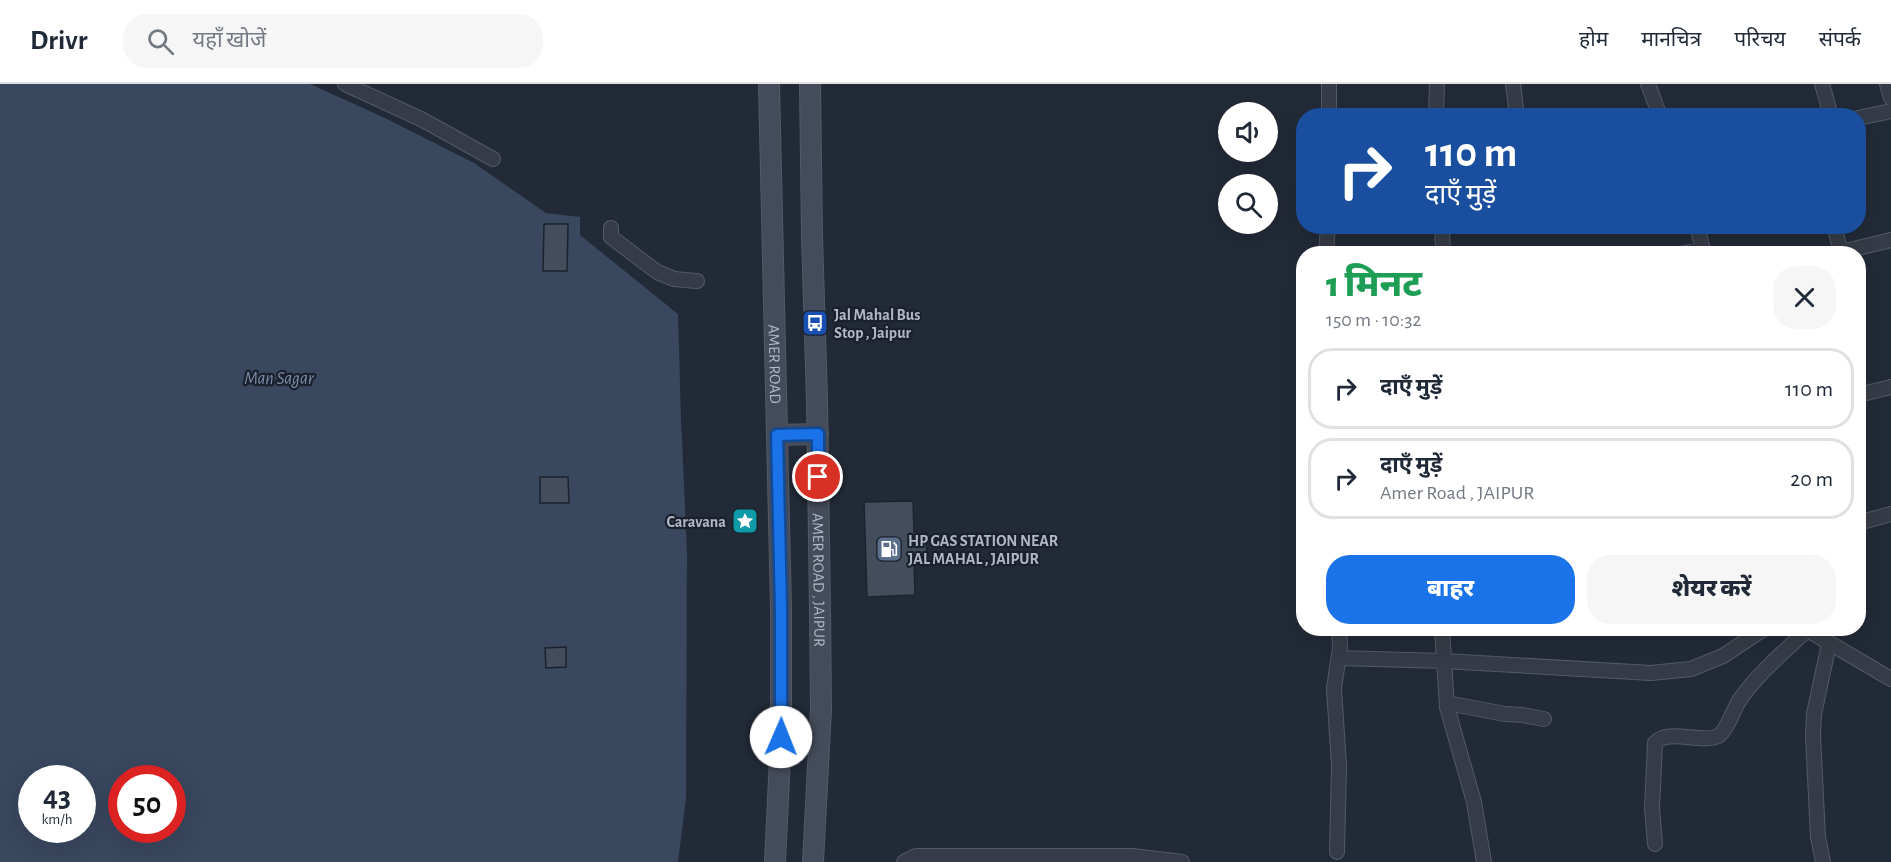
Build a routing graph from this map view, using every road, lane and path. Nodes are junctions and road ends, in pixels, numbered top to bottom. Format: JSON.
{"nodes":[{"id":1,"x":345,"y":84,"type":"edge"},
{"id":2,"x":769,"y":84,"type":"edge"},
{"id":3,"x":810,"y":84,"type":"edge"},
{"id":4,"x":1329,"y":84,"type":"edge"},
{"id":5,"x":1437,"y":84,"type":"edge"},
{"id":6,"x":1513,"y":84,"type":"edge"},
{"id":7,"x":1648,"y":84,"type":"edge"},
{"id":8,"x":1822,"y":84,"type":"edge"},
{"id":9,"x":1887,"y":84,"type":"edge"},
{"id":10,"x":1891,"y":98,"type":"edge"},
{"id":11,"x":1329,"y":108,"type":"edge"},
{"id":12,"x":1436,"y":108,"type":"edge"},
{"id":13,"x":1516,"y":108,"type":"edge"},
{"id":14,"x":1657,"y":108,"type":"edge"},
{"id":15,"x":1828,"y":108,"type":"edge"},
{"id":16,"x":1891,"y":111,"type":"edge"},
{"id":17,"x":1866,"y":116,"type":"edge"},
{"id":18,"x":493,"y":159,"type":"dead end"},
{"id":19,"x":611,"y":228,"type":"dead end"},
{"id":20,"x":1891,"y":240,"type":"edge"},
{"id":21,"x":1866,"y":246,"type":"edge"},
{"id":22,"x":697,"y":281,"type":"dead end"},
{"id":23,"x":1891,"y":387,"type":"edge"},
{"id":24,"x":1866,"y":392,"type":"edge"},
{"id":25,"x":818,"y":434,"type":"junction"},
{"id":26,"x":777,"y":435,"type":"junction"},
{"id":27,"x":1891,"y":514,"type":"edge"},
{"id":28,"x":1866,"y":521,"type":"edge"},
{"id":29,"x":1339,"y":636,"type":"edge"},
{"id":30,"x":1442,"y":636,"type":"edge"},
{"id":31,"x":1753,"y":636,"type":"edge"},
{"id":32,"x":1799,"y":636,"type":"edge"},
{"id":33,"x":1815,"y":636,"type":"edge"},
{"id":34,"x":1828,"y":644,"type":"junction"},
{"id":35,"x":1339,"y":658,"type":"junction"},
{"id":36,"x":1444,"y":661,"type":"junction"},
{"id":37,"x":1891,"y":679,"type":"edge"},
{"id":38,"x":1447,"y":703,"type":"junction"},
{"id":39,"x":1544,"y":719,"type":"dead end"},
{"id":40,"x":1655,"y":844,"type":"dead end"},
{"id":41,"x":1337,"y":852,"type":"dead end"},
{"id":42,"x":775,"y":862,"type":"edge"},
{"id":43,"x":813,"y":862,"type":"edge"},
{"id":44,"x":904,"y":862,"type":"edge"},
{"id":45,"x":1182,"y":862,"type":"edge"},
{"id":46,"x":1484,"y":862,"type":"edge"},
{"id":47,"x":1822,"y":862,"type":"edge"}],
"edges":[{"from":1,"to":18,"type":"street"},
{"from":2,"to":26,"type":"main road","name":"AMER ROAD"},
{"from":3,"to":25,"type":"main road","name":"AMER ROAD , JAIPUR"},
{"from":4,"to":11,"type":"street"},
{"from":5,"to":12,"type":"street"},
{"from":6,"to":13,"type":"street"},
{"from":7,"to":14,"type":"street"},
{"from":8,"to":15,"type":"street"},
{"from":9,"to":10,"type":"street"},
{"from":16,"to":17,"type":"street"},
{"from":19,"to":22,"type":"street"},
{"from":20,"to":21,"type":"street"},
{"from":23,"to":24,"type":"street"},
{"from":25,"to":26,"type":"main road"},
{"from":25,"to":43,"type":"main road","name":"AMER ROAD , JAIPUR"},
{"from":26,"to":42,"type":"main road","name":"AMER ROAD"},
{"from":27,"to":28,"type":"street"},
{"from":29,"to":35,"type":"street"},
{"from":30,"to":36,"type":"street"},
{"from":31,"to":36,"type":"street"},
{"from":32,"to":40,"type":"street"},
{"from":33,"to":34,"type":"street"},
{"from":34,"to":37,"type":"street"},
{"from":34,"to":47,"type":"street"},
{"from":35,"to":36,"type":"street"},
{"from":35,"to":41,"type":"street"},
{"from":36,"to":38,"type":"street"},
{"from":38,"to":39,"type":"street"},
{"from":38,"to":46,"type":"street"},
{"from":44,"to":45,"type":"street"}]}
